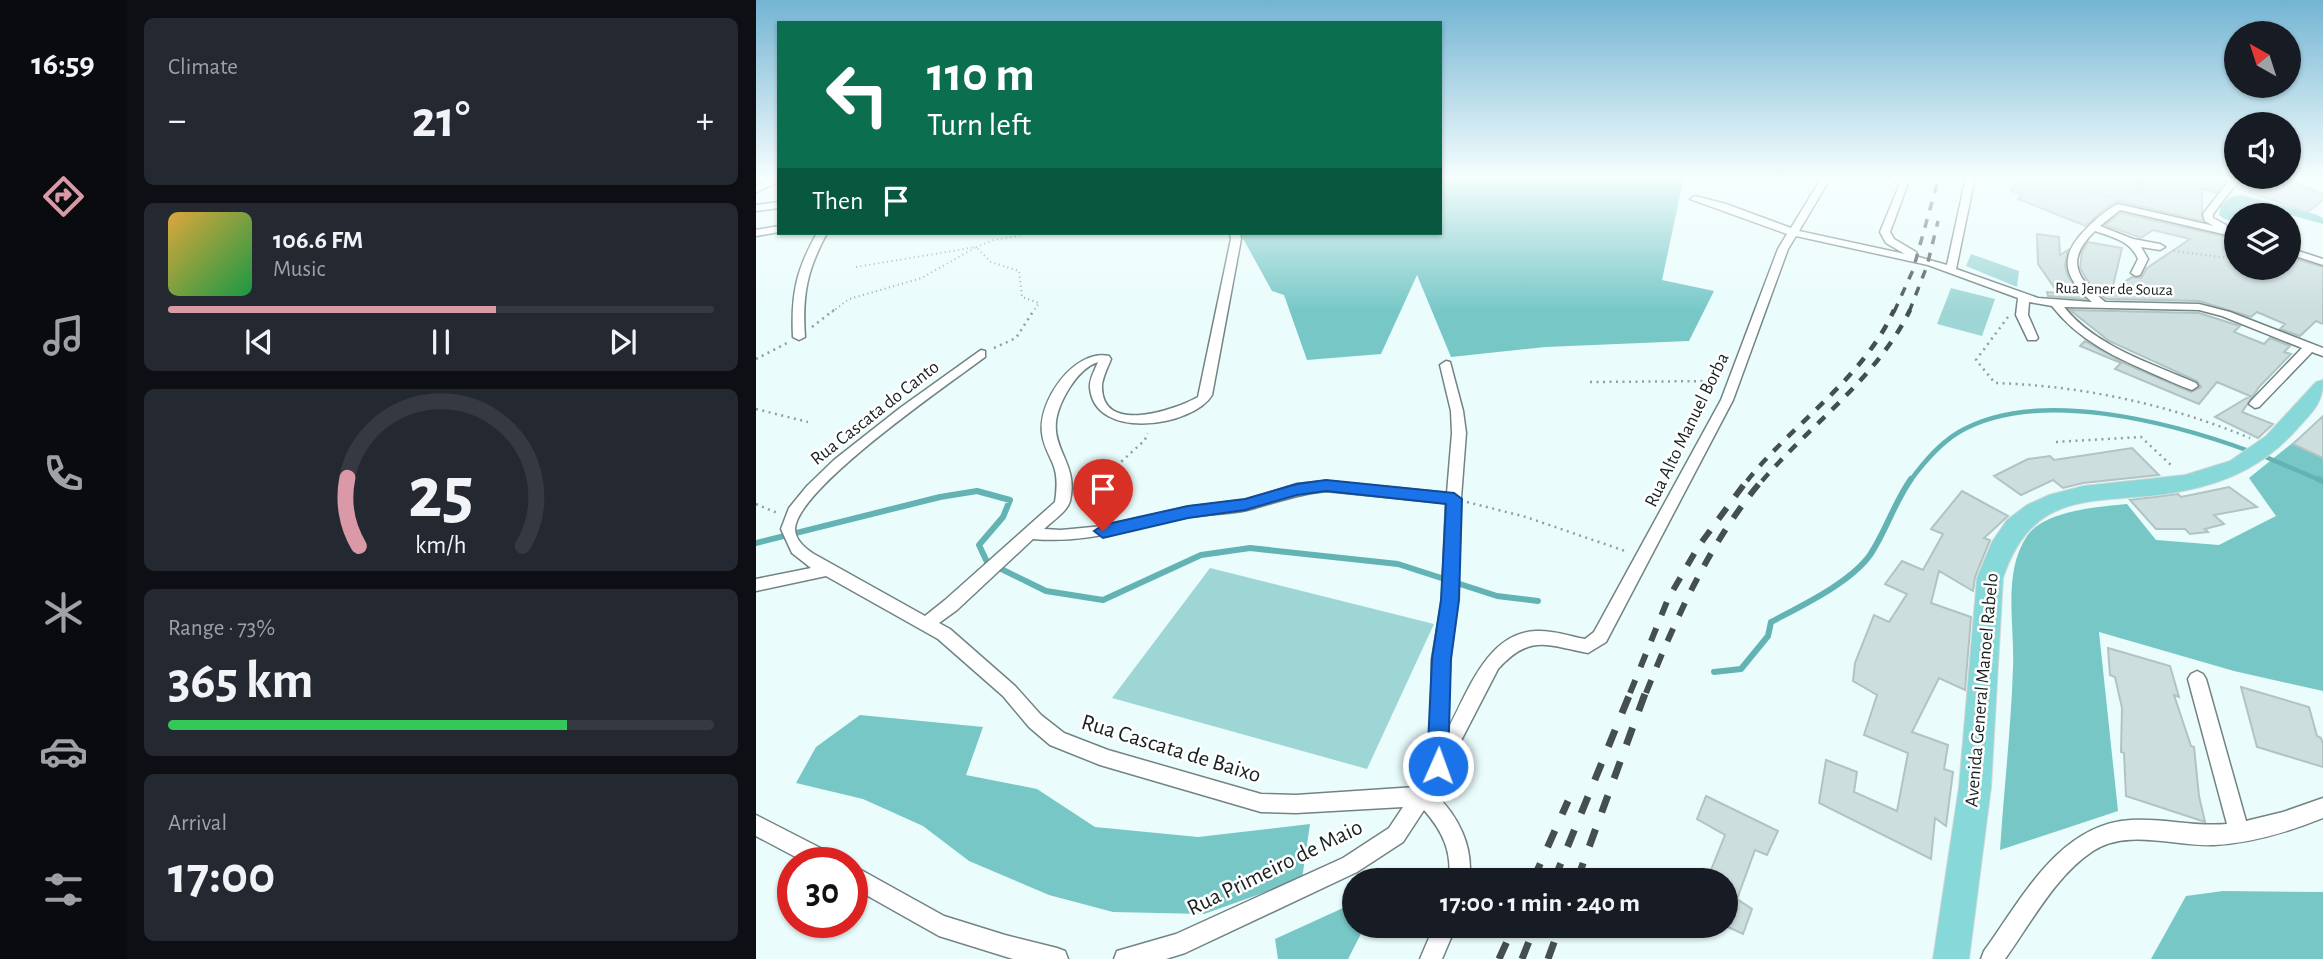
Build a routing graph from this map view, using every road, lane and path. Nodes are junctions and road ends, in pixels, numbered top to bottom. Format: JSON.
{"nodes":[{"id":1,"x":1765,"y":222,"type":"edge"},
{"id":2,"x":1799,"y":222,"type":"edge"},
{"id":3,"x":1889,"y":222,"type":"edge"},
{"id":4,"x":1961,"y":222,"type":"edge"},
{"id":5,"x":2100,"y":222,"type":"edge"},
{"id":6,"x":2182,"y":222,"type":"edge"},
{"id":7,"x":2093,"y":227,"type":"junction"},
{"id":8,"x":777,"y":229,"type":"edge"},
{"id":9,"x":2224,"y":231,"type":"edge"},
{"id":10,"x":1793,"y":232,"type":"junction"},
{"id":11,"x":756,"y":233,"type":"edge"},
{"id":12,"x":821,"y":235,"type":"edge"},
{"id":13,"x":1023,"y":235,"type":"edge"},
{"id":14,"x":1235,"y":235,"type":"edge"},
{"id":15,"x":2131,"y":242,"type":"junction"},
{"id":16,"x":976,"y":247,"type":"junction"},
{"id":17,"x":2161,"y":247,"type":"joint"},
{"id":18,"x":2301,"y":255,"type":"edge"},
{"id":19,"x":2224,"y":257,"type":"edge"},
{"id":20,"x":2323,"y":262,"type":"edge"},
{"id":21,"x":1931,"y":263,"type":"junction"},
{"id":22,"x":856,"y":267,"type":"dead end"},
{"id":23,"x":1951,"y":269,"type":"junction"},
{"id":24,"x":2136,"y":273,"type":"dead end"},
{"id":25,"x":2023,"y":297,"type":"junction"},
{"id":26,"x":2056,"y":304,"type":"junction"},
{"id":27,"x":2103,"y":306,"type":"junction"},
{"id":28,"x":799,"y":337,"type":"junction"},
{"id":29,"x":2032,"y":338,"type":"dead end"},
{"id":30,"x":2317,"y":350,"type":"edge"},
{"id":31,"x":981,"y":354,"type":"joint"},
{"id":32,"x":756,"y":359,"type":"edge"},
{"id":33,"x":1446,"y":365,"type":"dead end"},
{"id":34,"x":1735,"y":381,"type":"junction"},
{"id":35,"x":1590,"y":382,"type":"dead end"},
{"id":36,"x":2192,"y":386,"type":"dead end"},
{"id":37,"x":2323,"y":386,"type":"edge"},
{"id":38,"x":2255,"y":404,"type":"dead end"},
{"id":39,"x":756,"y":409,"type":"edge"},
{"id":40,"x":1152,"y":420,"type":"junction"},
{"id":41,"x":808,"y":422,"type":"dead end"},
{"id":42,"x":2056,"y":442,"type":"dead end"},
{"id":43,"x":2265,"y":447,"type":"junction"},
{"id":44,"x":2188,"y":482,"type":"junction"},
{"id":45,"x":1454,"y":499,"type":"junction"},
{"id":46,"x":756,"y":504,"type":"edge"},
{"id":47,"x":1062,"y":504,"type":"junction"},
{"id":48,"x":790,"y":530,"type":"junction"},
{"id":49,"x":1030,"y":533,"type":"junction"},
{"id":50,"x":1643,"y":559,"type":"junction"},
{"id":51,"x":828,"y":570,"type":"junction"},
{"id":52,"x":756,"y":585,"type":"edge"},
{"id":53,"x":927,"y":623,"type":"junction"},
{"id":54,"x":1588,"y":646,"type":"joint"},
{"id":55,"x":2197,"y":679,"type":"dead end"},
{"id":56,"x":1438,"y":766,"type":"junction"},
{"id":57,"x":1422,"y":796,"type":"junction"},
{"id":58,"x":2323,"y":808,"type":"edge"},
{"id":59,"x":756,"y":825,"type":"edge"},
{"id":60,"x":2239,"y":831,"type":"junction"},
{"id":61,"x":798,"y":847,"type":"edge"},
{"id":62,"x":1459,"y":868,"type":"edge"},
{"id":63,"x":868,"y":885,"type":"edge"},
{"id":64,"x":1440,"y":938,"type":"edge"},
{"id":65,"x":1057,"y":959,"type":"edge"},
{"id":66,"x":1125,"y":959,"type":"edge"},
{"id":67,"x":1431,"y":959,"type":"edge"},
{"id":68,"x":1951,"y":959,"type":"edge"},
{"id":69,"x":1992,"y":959,"type":"edge"}],
"edges":[{"from":1,"to":10,"type":"street","name":"Rua Jener de Souza"},
{"from":2,"to":10,"type":"street","name":"Rua Alto Manuel Borba"},
{"from":3,"to":21,"type":"street"},
{"from":4,"to":23,"type":"street"},
{"from":5,"to":7,"type":"street"},
{"from":6,"to":9,"type":"street"},
{"from":7,"to":15,"type":"street"},
{"from":7,"to":27,"type":"street"},
{"from":8,"to":11,"type":"street"},
{"from":10,"to":21,"type":"street","name":"Rua Jener de Souza"},
{"from":10,"to":34,"type":"street","name":"Rua Alto Manuel Borba"},
{"from":12,"to":28,"type":"street"},
{"from":13,"to":16,"type":"path"},
{"from":14,"to":40,"type":"street"},
{"from":15,"to":17,"type":"street"},
{"from":15,"to":24,"type":"street"},
{"from":16,"to":22,"type":"path"},
{"from":16,"to":28,"type":"path"},
{"from":16,"to":31,"type":"path"},
{"from":17,"to":19,"type":"path"},
{"from":18,"to":20,"type":"street"},
{"from":21,"to":23,"type":"street","name":"Rua Jener de Souza"},
{"from":23,"to":25,"type":"street","name":"Rua Jener de Souza"},
{"from":25,"to":26,"type":"street","name":"Rua Jener de Souza"},
{"from":25,"to":29,"type":"street"},
{"from":25,"to":43,"type":"path"},
{"from":26,"to":27,"type":"street","name":"Rua Jener de Souza"},
{"from":26,"to":36,"type":"street"},
{"from":27,"to":30,"type":"street","name":"Rua Jener de Souza"},
{"from":28,"to":32,"type":"path"},
{"from":30,"to":38,"type":"street"},
{"from":31,"to":48,"type":"street","name":"Rua Cascata do Canto"},
{"from":33,"to":45,"type":"street"},
{"from":34,"to":35,"type":"path"},
{"from":34,"to":50,"type":"street","name":"Rua Alto Manuel Borba"},
{"from":37,"to":43,"type":"main road","name":"Avenida General Manoel Rabelo"},
{"from":39,"to":41,"type":"path"},
{"from":40,"to":47,"type":"path"},
{"from":40,"to":47,"type":"street"},
{"from":42,"to":44,"type":"path"},
{"from":43,"to":44,"type":"main road","name":"Avenida General Manoel Rabelo"},
{"from":44,"to":68,"type":"main road","name":"Avenida General Manoel Rabelo"},
{"from":45,"to":49,"type":"street"},
{"from":45,"to":50,"type":"path"},
{"from":45,"to":56,"type":"street"},
{"from":46,"to":48,"type":"path"},
{"from":47,"to":49,"type":"street"},
{"from":48,"to":51,"type":"street"},
{"from":49,"to":53,"type":"street"},
{"from":50,"to":54,"type":"street","name":"Rua Alto Manuel Borba"},
{"from":51,"to":52,"type":"street"},
{"from":51,"to":53,"type":"street","name":"Rua Cascata de Baixo"},
{"from":53,"to":57,"type":"street","name":"Rua Cascata de Baixo"},
{"from":54,"to":56,"type":"street","name":"Rua Primeiro de Maio"},
{"from":55,"to":60,"type":"street"},
{"from":56,"to":57,"type":"street","name":"Rua Primeiro de Maio"},
{"from":57,"to":62,"type":"street"},
{"from":57,"to":66,"type":"street","name":"Rua Primeiro de Maio"},
{"from":58,"to":60,"type":"street"},
{"from":59,"to":61,"type":"street"},
{"from":60,"to":69,"type":"street"},
{"from":63,"to":65,"type":"street"},
{"from":64,"to":67,"type":"street"}]}
